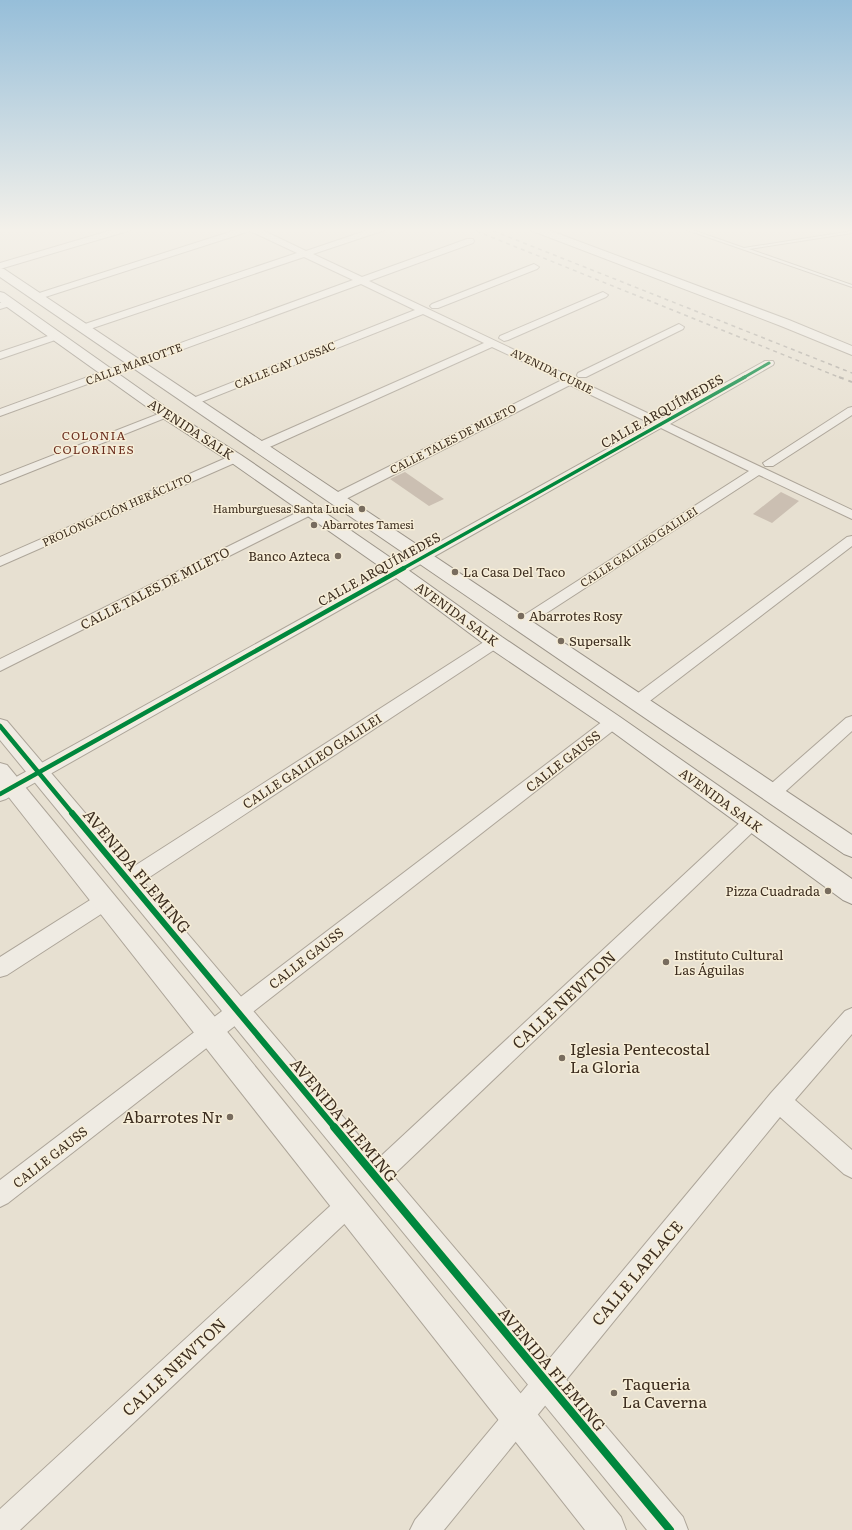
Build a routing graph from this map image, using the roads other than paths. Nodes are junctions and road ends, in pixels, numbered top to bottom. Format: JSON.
{"nodes":[{"id":1,"x":40,"y":299,"type":"edge"},
{"id":2,"x":167,"y":299,"type":"edge"},
{"id":3,"x":309,"y":299,"type":"edge"},
{"id":4,"x":401,"y":299,"type":"edge"},
{"id":5,"x":421,"y":299,"type":"edge"},
{"id":6,"x":452,"y":299,"type":"edge"},
{"id":7,"x":592,"y":299,"type":"edge"},
{"id":8,"x":723,"y":299,"type":"edge"},
{"id":9,"x":3,"y":302,"type":"edge"},
{"id":10,"x":435,"y":306,"type":"junction"},
{"id":11,"x":423,"y":310,"type":"junction"},
{"id":12,"x":679,"y":327,"type":"dead end"},
{"id":13,"x":83,"y":328,"type":"junction"},
{"id":14,"x":57,"y":336,"type":"junction"},
{"id":15,"x":504,"y":338,"type":"junction"},
{"id":16,"x":492,"y":343,"type":"junction"},
{"id":17,"x":852,"y":351,"type":"edge"},
{"id":18,"x":0,"y":356,"type":"edge"},
{"id":19,"x":769,"y":363,"type":"dead end"},
{"id":20,"x":135,"y":364,"type":"junction"},
{"id":21,"x":109,"y":373,"type":"junction"},
{"id":22,"x":582,"y":375,"type":"junction"},
{"id":23,"x":571,"y":380,"type":"junction"},
{"id":24,"x":192,"y":402,"type":"junction"},
{"id":25,"x":852,"y":410,"type":"edge"},
{"id":26,"x":0,"y":413,"type":"edge"},
{"id":27,"x":166,"y":414,"type":"junction"},
{"id":28,"x":673,"y":418,"type":"junction"},
{"id":29,"x":662,"y":424,"type":"junction"},
{"id":30,"x":687,"y":424,"type":"dead end"},
{"id":31,"x":259,"y":447,"type":"junction"},
{"id":32,"x":235,"y":458,"type":"junction"},
{"id":33,"x":763,"y":464,"type":"junction"},
{"id":34,"x":783,"y":470,"type":"dead end"},
{"id":35,"x":0,"y":480,"type":"edge"},
{"id":36,"x":334,"y":499,"type":"junction"},
{"id":37,"x":310,"y":510,"type":"junction"},
{"id":38,"x":852,"y":515,"type":"edge"},
{"id":39,"x":852,"y":540,"type":"edge"},
{"id":40,"x":421,"y":557,"type":"junction"},
{"id":41,"x":0,"y":562,"type":"edge"},
{"id":42,"x":398,"y":571,"type":"junction"},
{"id":43,"x":520,"y":624,"type":"junction"},
{"id":44,"x":495,"y":642,"type":"junction"},
{"id":45,"x":0,"y":666,"type":"edge"},
{"id":46,"x":636,"y":703,"type":"junction"},
{"id":47,"x":613,"y":722,"type":"junction"},
{"id":48,"x":852,"y":722,"type":"edge"},
{"id":49,"x":0,"y":726,"type":"edge"},
{"id":50,"x":38,"y":772,"type":"junction"},
{"id":51,"x":4,"y":784,"type":"edge"},
{"id":52,"x":771,"y":794,"type":"junction"},
{"id":53,"x":752,"y":822,"type":"junction"},
{"id":54,"x":852,"y":847,"type":"edge"},
{"id":55,"x":128,"y":880,"type":"junction"},
{"id":56,"x":852,"y":893,"type":"edge"},
{"id":57,"x":105,"y":901,"type":"junction"},
{"id":58,"x":0,"y":968,"type":"edge"},
{"id":59,"x":237,"y":1012,"type":"junction"},
{"id":60,"x":852,"y":1018,"type":"edge"},
{"id":61,"x":211,"y":1032,"type":"junction"},
{"id":62,"x":779,"y":1101,"type":"junction"},
{"id":63,"x":852,"y":1166,"type":"edge"},
{"id":64,"x":375,"y":1177,"type":"junction"},
{"id":65,"x":0,"y":1195,"type":"edge"},
{"id":66,"x":349,"y":1204,"type":"junction"},
{"id":67,"x":547,"y":1383,"type":"junction"},
{"id":68,"x":519,"y":1417,"type":"junction"},
{"id":69,"x":0,"y":1529,"type":"edge"},
{"id":70,"x":425,"y":1530,"type":"edge"},
{"id":71,"x":608,"y":1530,"type":"edge"},
{"id":72,"x":670,"y":1530,"type":"edge"}],
"edges":[{"from":1,"to":13,"type":"main road","name":"AVENIDA SALK"},
{"from":2,"to":13,"type":"street"},
{"from":3,"to":20,"type":"street","name":"CALLE MARIOTTE"},
{"from":4,"to":11,"type":"street","name":"AVENIDA CURIE"},
{"from":5,"to":10,"type":"street","name":"AVENIDA CURIE"},
{"from":6,"to":10,"type":"street"},
{"from":7,"to":15,"type":"street"},
{"from":8,"to":17,"type":"street"},
{"from":9,"to":14,"type":"main road","name":"AVENIDA SALK"},
{"from":10,"to":15,"type":"street","name":"AVENIDA CURIE"},
{"from":11,"to":16,"type":"street","name":"AVENIDA CURIE"},
{"from":11,"to":24,"type":"street","name":"CALLE GAY LUSSAC"},
{"from":12,"to":22,"type":"street"},
{"from":13,"to":20,"type":"main road","name":"AVENIDA SALK"},
{"from":14,"to":18,"type":"street"},
{"from":14,"to":21,"type":"main road","name":"AVENIDA SALK"},
{"from":15,"to":22,"type":"street","name":"AVENIDA CURIE"},
{"from":16,"to":23,"type":"street","name":"AVENIDA CURIE"},
{"from":16,"to":31,"type":"street"},
{"from":19,"to":28,"type":"street","name":"CALLE ARQUÍMEDES"},
{"from":20,"to":21,"type":"street","name":"CALLE MARIOTTE"},
{"from":20,"to":24,"type":"main road","name":"AVENIDA SALK"},
{"from":21,"to":26,"type":"street","name":"CALLE MARIOTTE"},
{"from":21,"to":27,"type":"main road","name":"AVENIDA SALK"},
{"from":22,"to":28,"type":"street","name":"AVENIDA CURIE"},
{"from":23,"to":29,"type":"street","name":"AVENIDA CURIE"},
{"from":23,"to":36,"type":"street","name":"CALLE TALES DE MILETO"},
{"from":24,"to":31,"type":"main road","name":"AVENIDA SALK"},
{"from":25,"to":33,"type":"street","name":"CALLE GALILEO GALILEI"},
{"from":27,"to":32,"type":"main road","name":"AVENIDA SALK"},
{"from":27,"to":35,"type":"street"},
{"from":28,"to":29,"type":"street","name":"CALLE ARQUÍMEDES"},
{"from":28,"to":30,"type":"street","name":"AVENIDA CURIE"},
{"from":29,"to":33,"type":"street","name":"AVENIDA CURIE"},
{"from":29,"to":40,"type":"street","name":"CALLE ARQUÍMEDES"},
{"from":31,"to":36,"type":"main road","name":"AVENIDA SALK"},
{"from":32,"to":37,"type":"main road","name":"AVENIDA SALK"},
{"from":32,"to":41,"type":"street","name":"PROLONGACIÓN HERÁCLITO"},
{"from":33,"to":34,"type":"street","name":"AVENIDA CURIE"},
{"from":33,"to":38,"type":"street","name":"AVENIDA CURIE"},
{"from":33,"to":43,"type":"street","name":"CALLE GALILEO GALILEI"},
{"from":36,"to":40,"type":"main road","name":"AVENIDA SALK"},
{"from":37,"to":42,"type":"main road","name":"AVENIDA SALK"},
{"from":37,"to":45,"type":"street","name":"CALLE TALES DE MILETO"},
{"from":39,"to":46,"type":"street"},
{"from":40,"to":42,"type":"street","name":"CALLE ARQUÍMEDES"},
{"from":40,"to":43,"type":"main road","name":"AVENIDA SALK"},
{"from":42,"to":44,"type":"main road","name":"AVENIDA SALK"},
{"from":42,"to":50,"type":"street","name":"CALLE ARQUÍMEDES"},
{"from":43,"to":46,"type":"main road","name":"AVENIDA SALK"},
{"from":44,"to":47,"type":"main road","name":"AVENIDA SALK"},
{"from":44,"to":55,"type":"street","name":"CALLE GALILEO GALILEI"},
{"from":46,"to":52,"type":"main road","name":"AVENIDA SALK"},
{"from":47,"to":53,"type":"main road","name":"AVENIDA SALK"},
{"from":47,"to":59,"type":"street","name":"CALLE GAUSS"},
{"from":48,"to":52,"type":"street"},
{"from":49,"to":50,"type":"street","name":"AVENIDA FLEMING"},
{"from":50,"to":51,"type":"street","name":"CALLE ARQUÍMEDES"},
{"from":50,"to":55,"type":"street","name":"AVENIDA FLEMING"},
{"from":51,"to":57,"type":"street"},
{"from":52,"to":54,"type":"main road","name":"AVENIDA SALK"},
{"from":53,"to":56,"type":"main road","name":"AVENIDA SALK"},
{"from":53,"to":64,"type":"street","name":"CALLE NEWTON"},
{"from":55,"to":59,"type":"street","name":"AVENIDA FLEMING"},
{"from":57,"to":58,"type":"street"},
{"from":57,"to":61,"type":"street"},
{"from":59,"to":61,"type":"street","name":"CALLE GAUSS"},
{"from":59,"to":64,"type":"street","name":"AVENIDA FLEMING"},
{"from":60,"to":62,"type":"street","name":"CALLE LAPLACE"},
{"from":61,"to":65,"type":"street","name":"CALLE GAUSS"},
{"from":61,"to":66,"type":"street"},
{"from":62,"to":63,"type":"street"},
{"from":62,"to":67,"type":"street","name":"CALLE LAPLACE"},
{"from":64,"to":67,"type":"street","name":"AVENIDA FLEMING"},
{"from":66,"to":68,"type":"street"},
{"from":66,"to":69,"type":"street","name":"CALLE NEWTON"},
{"from":67,"to":68,"type":"street","name":"CALLE LAPLACE"},
{"from":67,"to":72,"type":"street","name":"AVENIDA FLEMING"},
{"from":68,"to":70,"type":"street","name":"CALLE LAPLACE"},
{"from":68,"to":71,"type":"street"}]}
